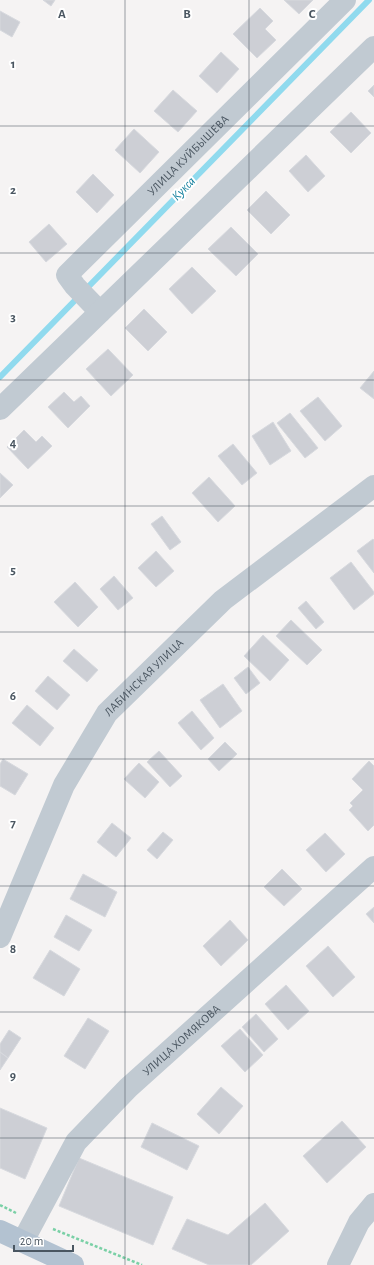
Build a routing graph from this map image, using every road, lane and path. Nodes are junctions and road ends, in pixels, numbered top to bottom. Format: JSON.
{"nodes":[{"id":1,"x":345,"y":0,"type":"edge"},
{"id":2,"x":374,"y":47,"type":"edge"},
{"id":3,"x":88,"y":299,"type":"junction"},
{"id":4,"x":0,"y":409,"type":"edge"},
{"id":5,"x":374,"y":486,"type":"edge"},
{"id":6,"x":374,"y":867,"type":"edge"},
{"id":7,"x":0,"y":937,"type":"edge"},
{"id":8,"x":374,"y":1204,"type":"edge"},
{"id":9,"x":0,"y":1205,"type":"edge"},
{"id":10,"x":33,"y":1221,"type":"junction"},
{"id":11,"x":0,"y":1231,"type":"edge"},
{"id":12,"x":23,"y":1241,"type":"junction"},
{"id":13,"x":73,"y":1265,"type":"edge"},
{"id":14,"x":142,"y":1265,"type":"edge"},
{"id":15,"x":338,"y":1265,"type":"edge"}],
"edges":[{"from":1,"to":3,"type":"street","name":"УЛИЦА КУЙБЫШЕВА"},
{"from":2,"to":3,"type":"street"},
{"from":3,"to":4,"type":"street"},
{"from":5,"to":7,"type":"street","name":"ЛАБИНСКАЯ УЛИЦА"},
{"from":6,"to":10,"type":"street","name":"УЛИЦА ХОМЯКОВА"},
{"from":8,"to":15,"type":"street"},
{"from":9,"to":10,"type":"path"},
{"from":10,"to":12,"type":"street","name":"УЛИЦА ХОМЯКОВА"},
{"from":10,"to":14,"type":"path"},
{"from":11,"to":12,"type":"main road"},
{"from":12,"to":13,"type":"main road"}]}
